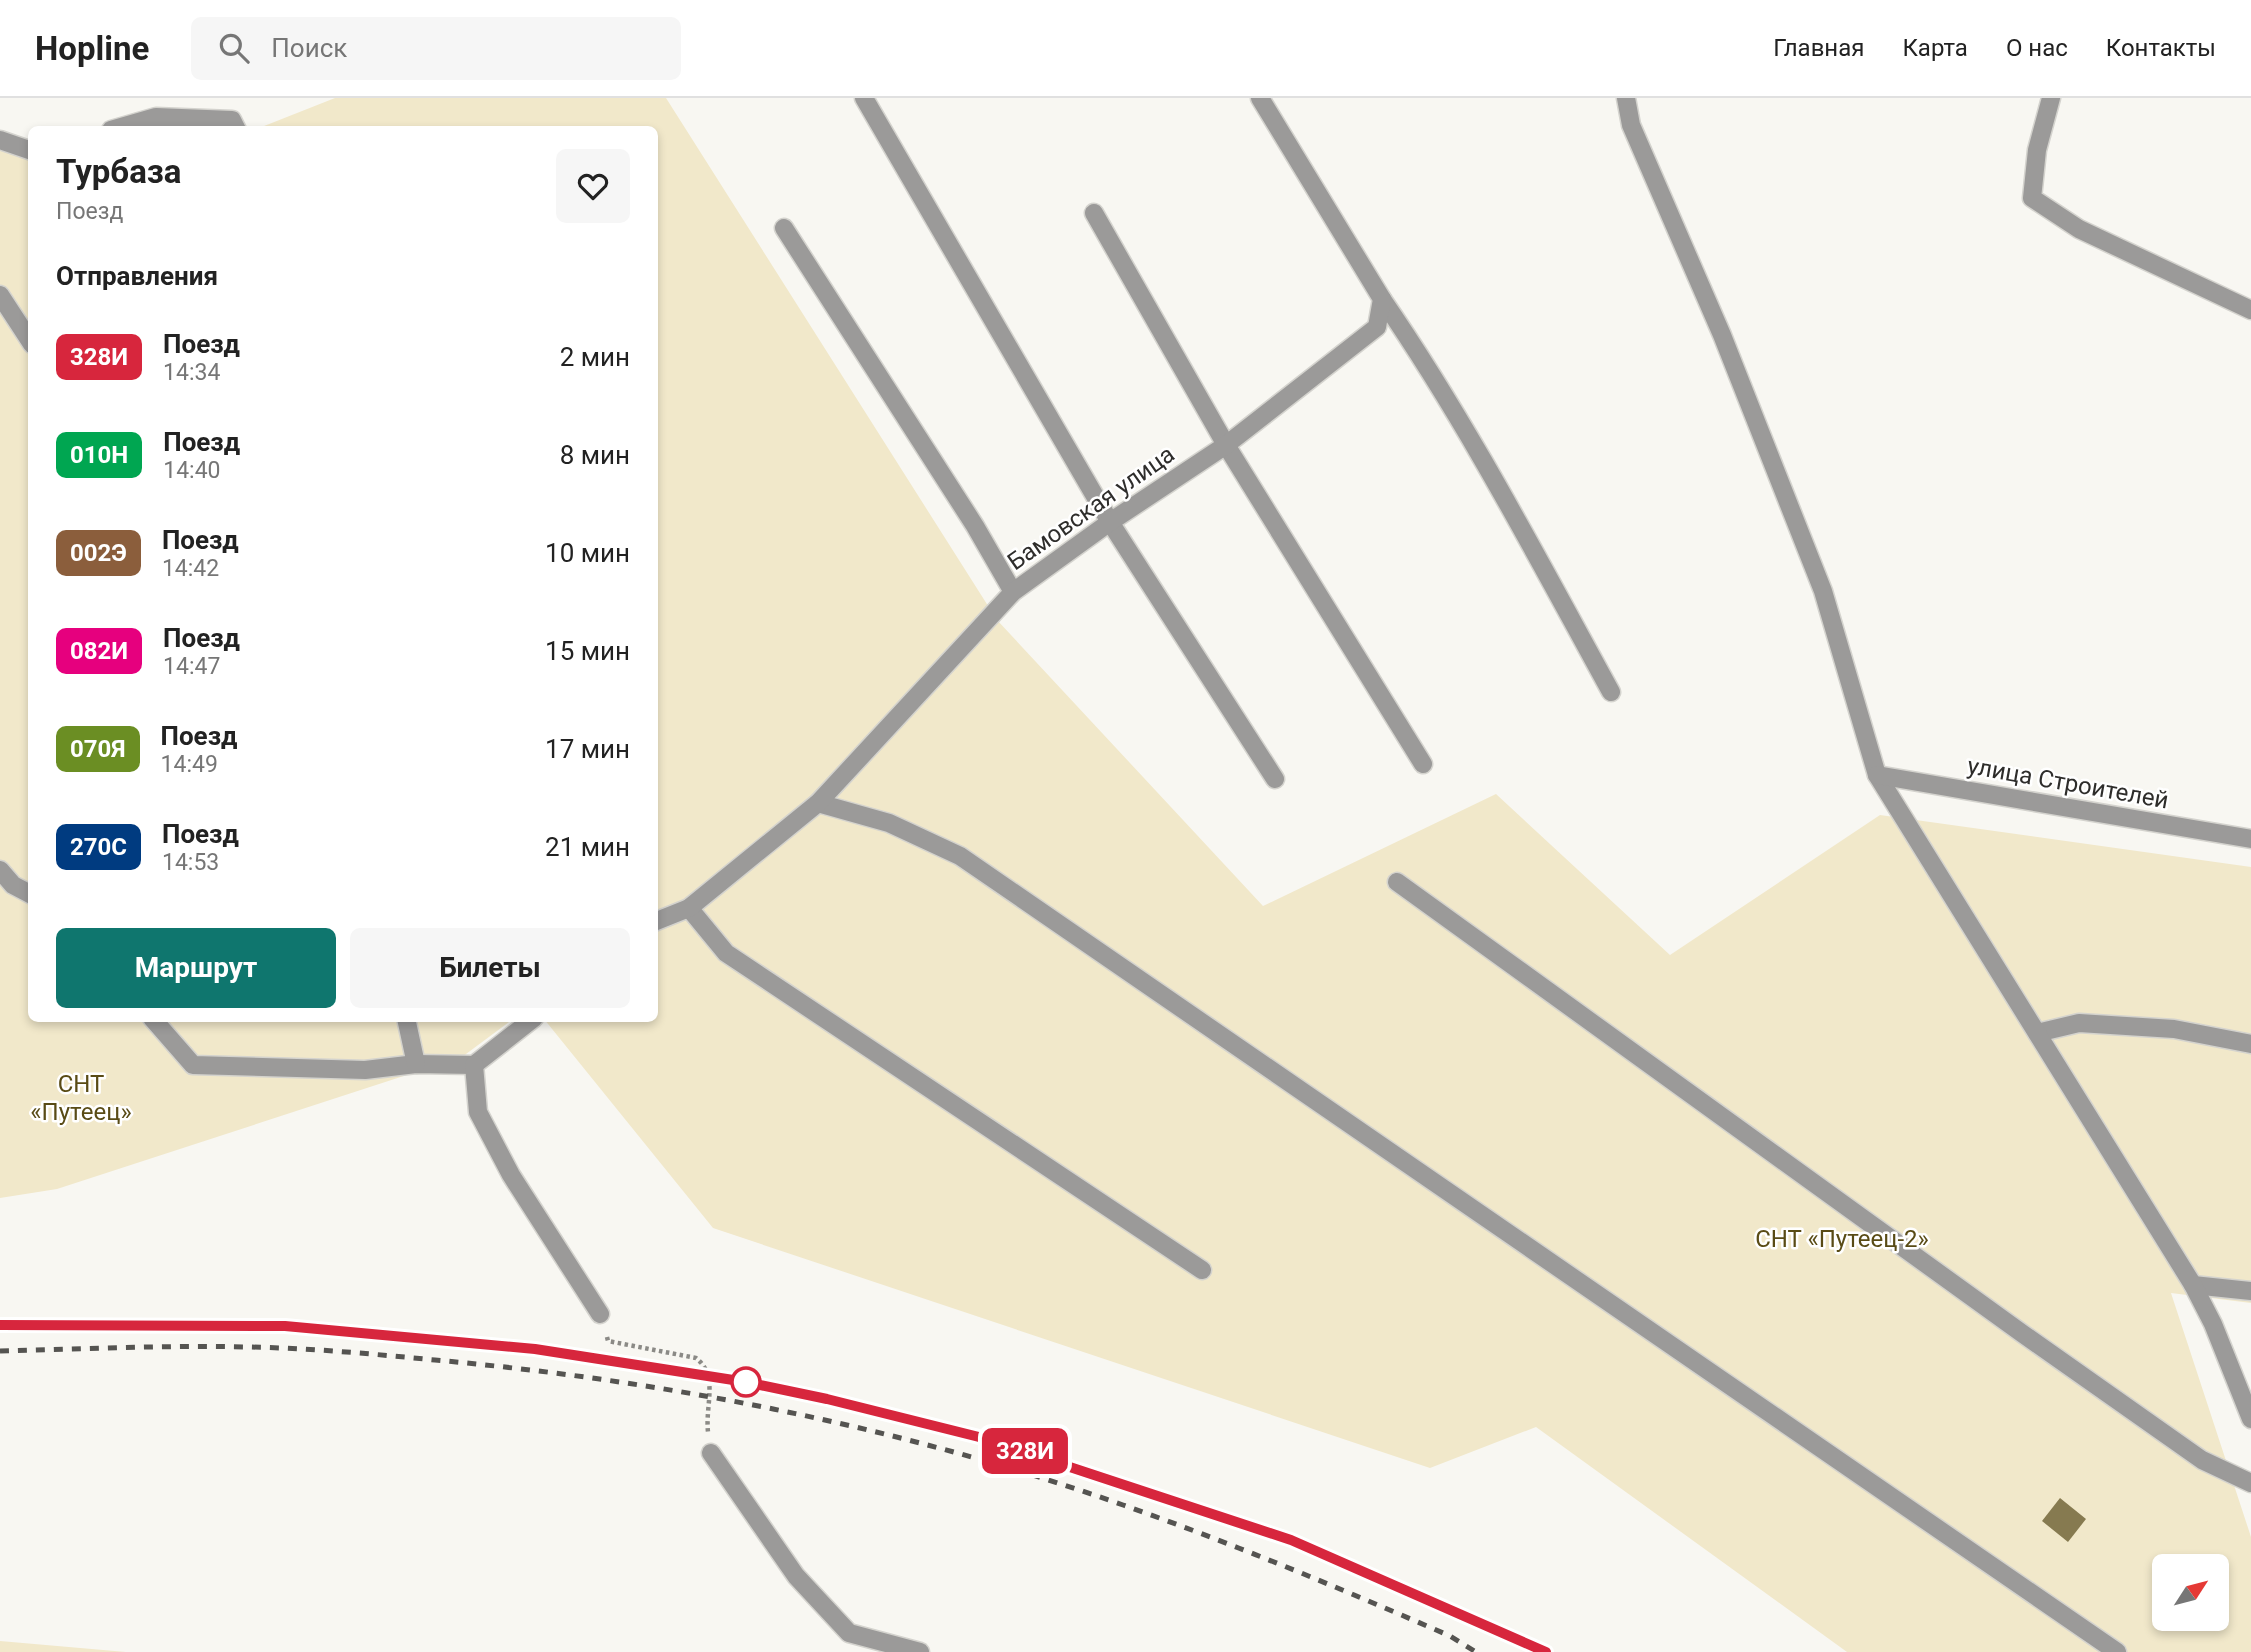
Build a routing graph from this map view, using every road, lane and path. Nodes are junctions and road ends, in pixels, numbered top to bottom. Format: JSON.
{"nodes":[{"id":1,"x":864,"y":98,"type":"edge"},
{"id":2,"x":1260,"y":98,"type":"edge"},
{"id":3,"x":1626,"y":98,"type":"edge"},
{"id":4,"x":2051,"y":98,"type":"edge"},
{"id":5,"x":125,"y":126,"type":"edge"},
{"id":6,"x":235,"y":126,"type":"edge"},
{"id":7,"x":0,"y":140,"type":"edge"},
{"id":8,"x":28,"y":149,"type":"edge"},
{"id":9,"x":1094,"y":214,"type":"dead end"},
{"id":10,"x":785,"y":228,"type":"dead end"},
{"id":11,"x":0,"y":295,"type":"edge"},
{"id":12,"x":1382,"y":299,"type":"junction"},
{"id":13,"x":2251,"y":310,"type":"edge"},
{"id":14,"x":28,"y":338,"type":"edge"},
{"id":15,"x":1226,"y":445,"type":"junction"},
{"id":16,"x":1110,"y":522,"type":"junction"},
{"id":17,"x":1013,"y":592,"type":"junction"},
{"id":18,"x":1611,"y":692,"type":"dead end"},
{"id":19,"x":1423,"y":764,"type":"dead end"},
{"id":20,"x":1877,"y":775,"type":"junction"},
{"id":21,"x":1275,"y":779,"type":"dead end"},
{"id":22,"x":818,"y":803,"type":"junction"},
{"id":23,"x":2251,"y":839,"type":"edge"},
{"id":24,"x":0,"y":870,"type":"edge"},
{"id":25,"x":1397,"y":882,"type":"dead end"},
{"id":26,"x":28,"y":893,"type":"edge"},
{"id":27,"x":689,"y":908,"type":"junction"},
{"id":28,"x":658,"y":920,"type":"edge"},
{"id":29,"x":155,"y":1022,"type":"edge"},
{"id":30,"x":407,"y":1022,"type":"edge"},
{"id":31,"x":529,"y":1022,"type":"edge"},
{"id":32,"x":2037,"y":1033,"type":"junction"},
{"id":33,"x":2251,"y":1044,"type":"edge"},
{"id":34,"x":416,"y":1064,"type":"junction"},
{"id":35,"x":474,"y":1065,"type":"junction"},
{"id":36,"x":1202,"y":1270,"type":"dead end"},
{"id":37,"x":2193,"y":1285,"type":"junction"},
{"id":38,"x":2251,"y":1291,"type":"edge"},
{"id":39,"x":600,"y":1314,"type":"joint"},
{"id":40,"x":2251,"y":1419,"type":"edge"},
{"id":41,"x":711,"y":1453,"type":"joint"},
{"id":42,"x":2251,"y":1483,"type":"edge"},
{"id":43,"x":920,"y":1652,"type":"edge"},
{"id":44,"x":2117,"y":1652,"type":"edge"}],
"edges":[{"from":1,"to":16,"type":"street"},
{"from":2,"to":12,"type":"street"},
{"from":3,"to":20,"type":"street"},
{"from":4,"to":13,"type":"street"},
{"from":5,"to":6,"type":"street"},
{"from":7,"to":8,"type":"street"},
{"from":9,"to":15,"type":"street"},
{"from":10,"to":17,"type":"street"},
{"from":11,"to":14,"type":"street"},
{"from":12,"to":15,"type":"street","name":"Бамовская улица"},
{"from":12,"to":18,"type":"street"},
{"from":15,"to":16,"type":"street","name":"Бамовская улица"},
{"from":15,"to":19,"type":"street"},
{"from":16,"to":17,"type":"street","name":"Бамовская улица"},
{"from":16,"to":21,"type":"street"},
{"from":17,"to":22,"type":"street","name":"Бамовская улица"},
{"from":20,"to":23,"type":"street","name":"улица Строителей"},
{"from":20,"to":32,"type":"street"},
{"from":22,"to":27,"type":"street","name":"Бамовская улица"},
{"from":22,"to":44,"type":"street"},
{"from":24,"to":26,"type":"street"},
{"from":25,"to":42,"type":"street"},
{"from":27,"to":28,"type":"street","name":"Бамовская улица"},
{"from":27,"to":36,"type":"street"},
{"from":29,"to":34,"type":"street"},
{"from":30,"to":34,"type":"street"},
{"from":31,"to":35,"type":"street"},
{"from":32,"to":33,"type":"street"},
{"from":32,"to":37,"type":"street"},
{"from":34,"to":35,"type":"street"},
{"from":35,"to":39,"type":"street"},
{"from":37,"to":38,"type":"street"},
{"from":37,"to":40,"type":"street"},
{"from":39,"to":41,"type":"path"},
{"from":41,"to":43,"type":"street"}]}
